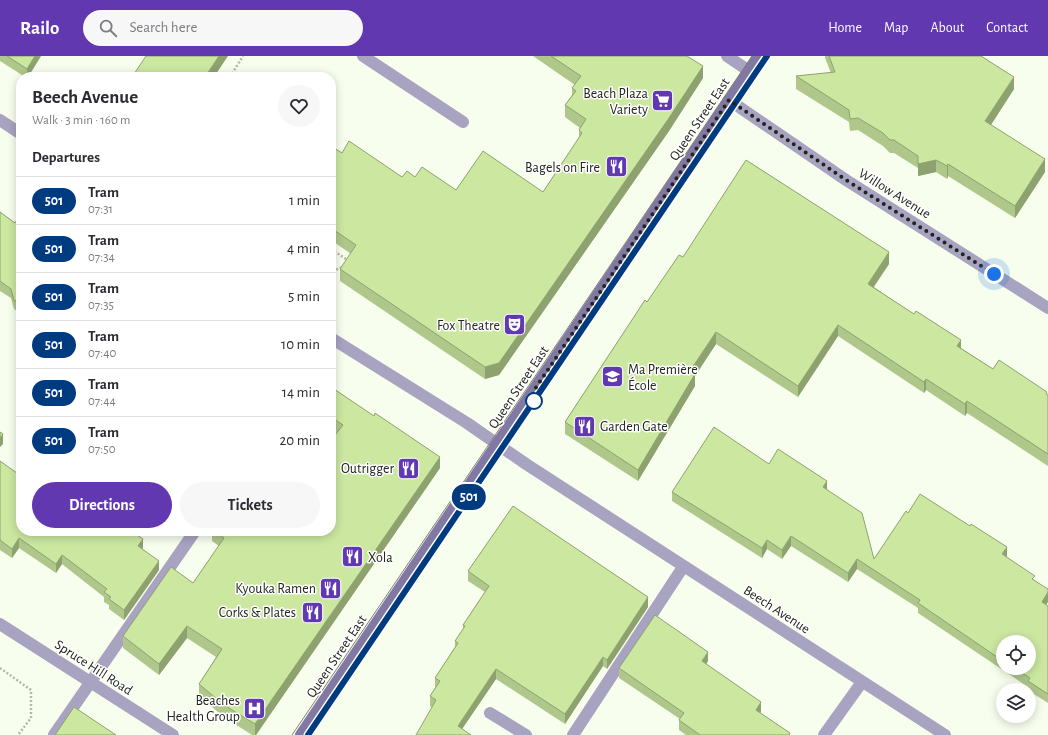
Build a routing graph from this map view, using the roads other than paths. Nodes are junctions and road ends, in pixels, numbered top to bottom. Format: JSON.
{"nodes":[{"id":1,"x":363,"y":56,"type":"edge"},
{"id":2,"x":727,"y":56,"type":"edge"},
{"id":3,"x":759,"y":56,"type":"edge"},
{"id":4,"x":749,"y":70,"type":"junction"},
{"id":5,"x":729,"y":100,"type":"junction"},
{"id":6,"x":0,"y":120,"type":"edge"},
{"id":7,"x":463,"y":122,"type":"dead end"},
{"id":8,"x":16,"y":131,"type":"edge"},
{"id":9,"x":1048,"y":308,"type":"edge"},
{"id":10,"x":336,"y":341,"type":"edge"},
{"id":11,"x":497,"y":444,"type":"junction"},
{"id":12,"x":192,"y":536,"type":"edge"},
{"id":13,"x":683,"y":567,"type":"junction"},
{"id":14,"x":0,"y":624,"type":"edge"},
{"id":15,"x":862,"y":682,"type":"junction"},
{"id":16,"x":91,"y":683,"type":"junction"},
{"id":17,"x":490,"y":713,"type":"dead end"},
{"id":18,"x":54,"y":735,"type":"edge"},
{"id":19,"x":173,"y":735,"type":"edge"},
{"id":20,"x":301,"y":735,"type":"edge"},
{"id":21,"x":526,"y":735,"type":"edge"},
{"id":22,"x":572,"y":735,"type":"edge"},
{"id":23,"x":824,"y":735,"type":"edge"},
{"id":24,"x":945,"y":735,"type":"edge"}],
"edges":[{"from":1,"to":7,"type":"street"},
{"from":2,"to":4,"type":"street"},
{"from":3,"to":4,"type":"main road","name":"Queen Street East"},
{"from":4,"to":5,"type":"main road","name":"Queen Street East"},
{"from":5,"to":9,"type":"street","name":"Willow Avenue"},
{"from":5,"to":11,"type":"main road","name":"Queen Street East"},
{"from":6,"to":8,"type":"street"},
{"from":10,"to":11,"type":"street","name":"Beech Avenue"},
{"from":11,"to":13,"type":"street","name":"Beech Avenue"},
{"from":11,"to":20,"type":"main road","name":"Queen Street East"},
{"from":12,"to":16,"type":"street"},
{"from":13,"to":15,"type":"street","name":"Beech Avenue"},
{"from":13,"to":22,"type":"street"},
{"from":14,"to":16,"type":"street","name":"Spruce Hill Road"},
{"from":15,"to":23,"type":"street"},
{"from":15,"to":24,"type":"street","name":"Beech Avenue"},
{"from":16,"to":18,"type":"street"},
{"from":16,"to":19,"type":"street","name":"Spruce Hill Road"},
{"from":17,"to":21,"type":"street"}]}
